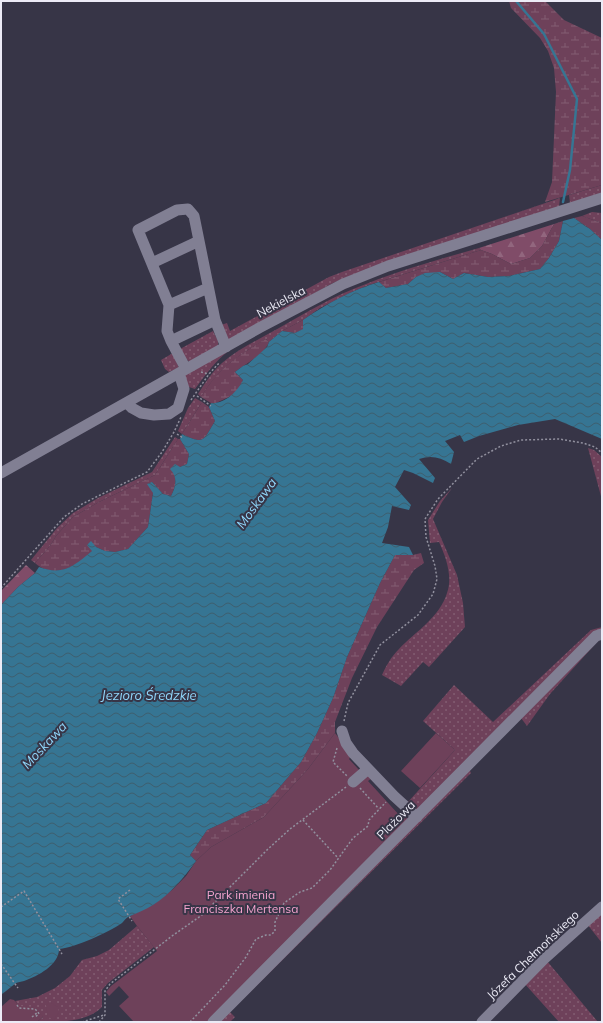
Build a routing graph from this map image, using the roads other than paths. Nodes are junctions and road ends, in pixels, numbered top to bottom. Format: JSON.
{"nodes":[{"id":1,"x":599,"y":200,"type":"edge"},
{"id":2,"x":199,"y":241,"type":"junction"},
{"id":3,"x":152,"y":263,"type":"junction"},
{"id":4,"x":208,"y":288,"type":"junction"},
{"id":5,"x":169,"y":305,"type":"junction"},
{"id":6,"x":215,"y":320,"type":"junction"},
{"id":7,"x":171,"y":341,"type":"junction"},
{"id":8,"x":226,"y":347,"type":"junction"},
{"id":9,"x":182,"y":371,"type":"junction"},
{"id":10,"x":127,"y":403,"type":"junction"},
{"id":11,"x":1,"y":473,"type":"edge"},
{"id":12,"x":599,"y":635,"type":"edge"},
{"id":13,"x":342,"y":731,"type":"road end"},
{"id":14,"x":368,"y":769,"type":"junction"},
{"id":15,"x":353,"y":782,"type":"road end"},
{"id":16,"x":417,"y":817,"type":"junction"},
{"id":17,"x":602,"y":907,"type":"edge"},
{"id":18,"x":213,"y":1022,"type":"edge"},
{"id":19,"x":482,"y":1022,"type":"edge"}],
"edges":[{"from":1,"to":8,"type":"street","name":"Nekielska"},
{"from":2,"to":3,"type":"street"},
{"from":2,"to":3,"type":"street"},
{"from":2,"to":4,"type":"street"},
{"from":3,"to":5,"type":"street"},
{"from":4,"to":5,"type":"street"},
{"from":4,"to":6,"type":"street"},
{"from":5,"to":7,"type":"street"},
{"from":6,"to":7,"type":"street"},
{"from":6,"to":8,"type":"street"},
{"from":7,"to":9,"type":"street"},
{"from":8,"to":9,"type":"street","name":"Nekielska"},
{"from":9,"to":10,"type":"street","name":"Nekielska"},
{"from":9,"to":10,"type":"street"},
{"from":10,"to":11,"type":"street","name":"Nekielska"},
{"from":12,"to":16,"type":"street","name":"Plażowa"},
{"from":13,"to":14,"type":"street"},
{"from":14,"to":15,"type":"street"},
{"from":14,"to":16,"type":"street"},
{"from":16,"to":18,"type":"street","name":"Plażowa"},
{"from":17,"to":19,"type":"street","name":"Józefa Chełmońskiego"}]}
